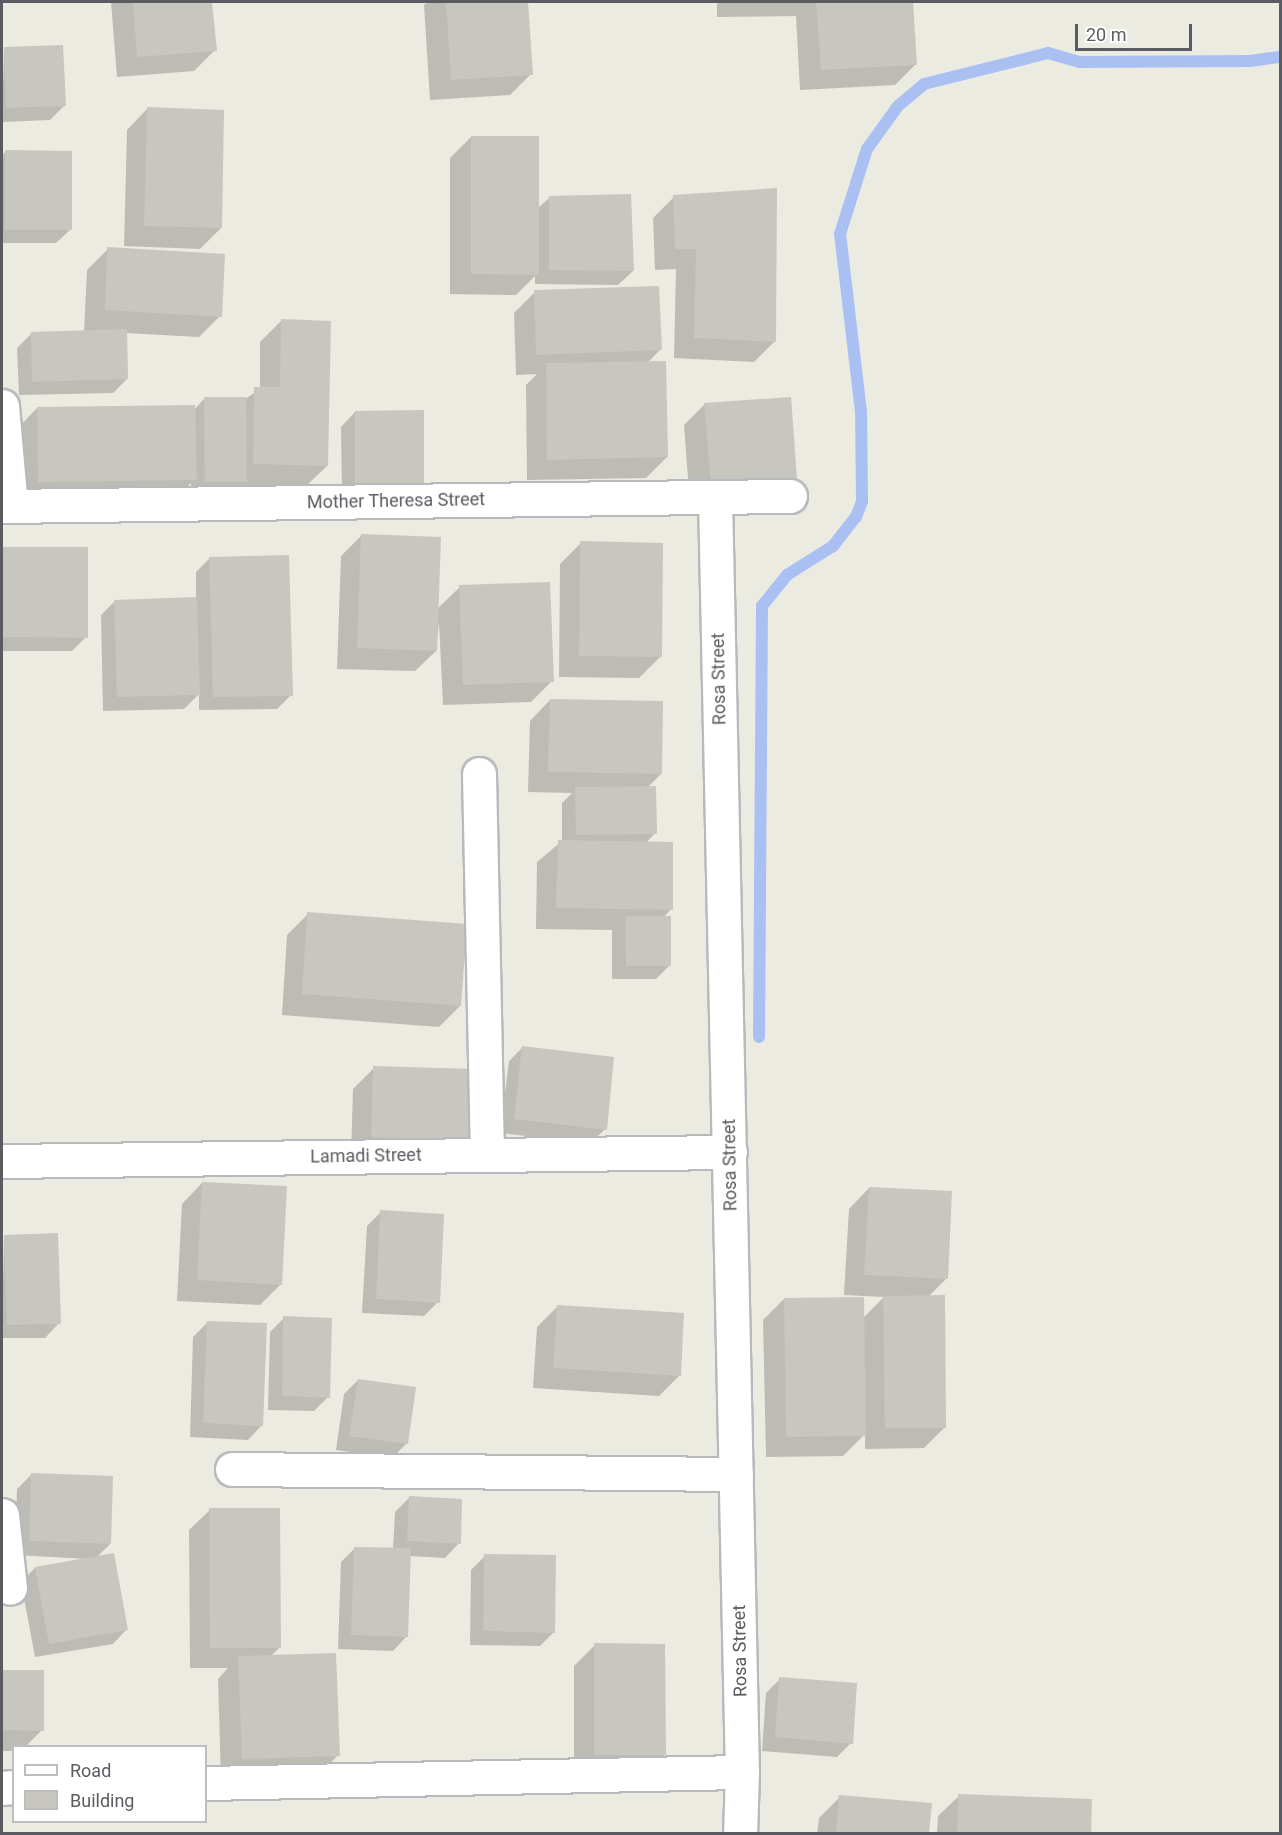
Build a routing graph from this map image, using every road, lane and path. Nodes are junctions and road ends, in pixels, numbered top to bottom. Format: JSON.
{"nodes":[{"id":1,"x":2,"y":406,"type":"edge"},
{"id":2,"x":790,"y":496,"type":"dead end"},
{"id":3,"x":715,"y":497,"type":"junction"},
{"id":4,"x":6,"y":506,"type":"edge"},
{"id":5,"x":479,"y":774,"type":"dead end"},
{"id":6,"x":730,"y":1152,"type":"junction"},
{"id":7,"x":487,"y":1155,"type":"junction"},
{"id":8,"x":2,"y":1161,"type":"edge"},
{"id":9,"x":232,"y":1469,"type":"dead end"},
{"id":10,"x":736,"y":1474,"type":"junction"},
{"id":11,"x":2,"y":1515,"type":"edge"},
{"id":12,"x":10,"y":1588,"type":"dead end"},
{"id":13,"x":742,"y":1772,"type":"junction"},
{"id":14,"x":207,"y":1783,"type":"edge"},
{"id":15,"x":740,"y":1833,"type":"edge"}],
"edges":[{"from":1,"to":4,"type":"street"},
{"from":2,"to":3,"type":"street","name":"Mother Theresa Street"},
{"from":3,"to":4,"type":"street","name":"Mother Theresa Street"},
{"from":3,"to":6,"type":"street","name":"Rosa Street"},
{"from":5,"to":7,"type":"street"},
{"from":6,"to":7,"type":"street","name":"Lamadi Street"},
{"from":6,"to":10,"type":"street","name":"Rosa Street"},
{"from":7,"to":8,"type":"street","name":"Lamadi Street"},
{"from":9,"to":10,"type":"street"},
{"from":10,"to":13,"type":"street","name":"Rosa Street"},
{"from":11,"to":12,"type":"street"},
{"from":13,"to":14,"type":"street"},
{"from":13,"to":15,"type":"street","name":"Rosa Street"}]}
